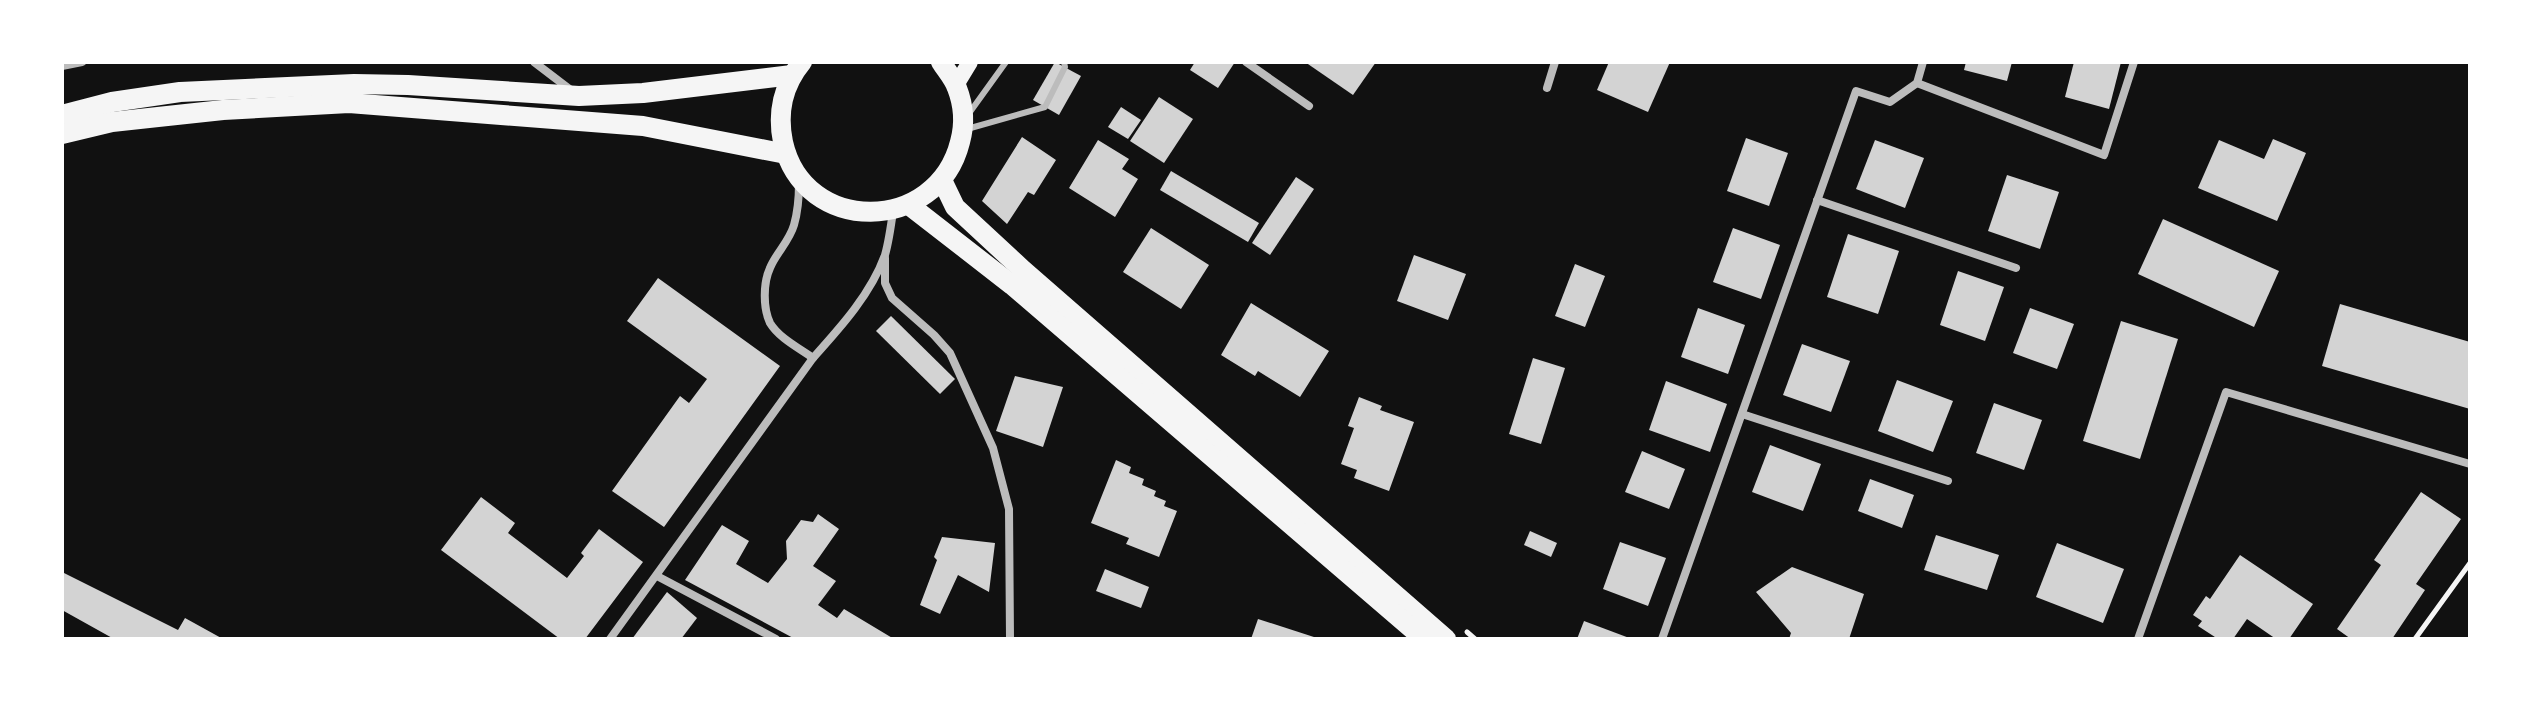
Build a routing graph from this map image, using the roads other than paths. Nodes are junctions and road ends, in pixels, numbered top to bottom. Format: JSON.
{"nodes":[{"id":1,"x":82,"y":62,"type":"edge"},
{"id":2,"x":534,"y":62,"type":"edge"},
{"id":3,"x":941,"y":62,"type":"edge"},
{"id":4,"x":970,"y":62,"type":"edge"},
{"id":5,"x":1006,"y":62,"type":"edge"},
{"id":6,"x":1064,"y":62,"type":"edge"},
{"id":7,"x":1246,"y":62,"type":"edge"},
{"id":8,"x":1555,"y":62,"type":"edge"},
{"id":9,"x":1923,"y":62,"type":"edge"},
{"id":10,"x":2134,"y":62,"type":"edge"},
{"id":11,"x":62,"y":66,"type":"edge"},
{"id":12,"x":797,"y":68,"type":"edge"},
{"id":13,"x":1917,"y":83,"type":"junction"},
{"id":14,"x":956,"y":85,"type":"junction"},
{"id":15,"x":1547,"y":88,"type":"dead end"},
{"id":16,"x":579,"y":96,"type":"junction"},
{"id":17,"x":1309,"y":106,"type":"dead end"},
{"id":18,"x":62,"y":115,"type":"edge"},
{"id":19,"x":963,"y":126,"type":"junction"},
{"id":20,"x":62,"y":134,"type":"edge"},
{"id":21,"x":786,"y":154,"type":"junction"},
{"id":22,"x":799,"y":178,"type":"junction"},
{"id":23,"x":942,"y":180,"type":"junction"},
{"id":24,"x":1817,"y":200,"type":"junction"},
{"id":25,"x":901,"y":208,"type":"junction"},
{"id":26,"x":884,"y":256,"type":"junction"},
{"id":27,"x":2016,"y":268,"type":"dead end"},
{"id":28,"x":813,"y":358,"type":"junction"},
{"id":29,"x":1742,"y":414,"type":"junction"},
{"id":30,"x":2470,"y":464,"type":"edge"},
{"id":31,"x":1948,"y":481,"type":"dead end"},
{"id":32,"x":657,"y":576,"type":"junction"},
{"id":33,"x":610,"y":639,"type":"edge"},
{"id":34,"x":776,"y":639,"type":"edge"},
{"id":35,"x":1010,"y":639,"type":"edge"},
{"id":36,"x":1424,"y":639,"type":"edge"},
{"id":37,"x":1446,"y":639,"type":"edge"},
{"id":38,"x":1662,"y":639,"type":"edge"},
{"id":39,"x":2138,"y":639,"type":"edge"}],
"edges":[{"from":1,"to":11,"type":"street"},
{"from":2,"to":16,"type":"street"},
{"from":3,"to":14,"type":"main road"},
{"from":4,"to":14,"type":"main road"},
{"from":5,"to":19,"type":"lane"},
{"from":6,"to":19,"type":"lane"},
{"from":7,"to":17,"type":"street"},
{"from":8,"to":15,"type":"street"},
{"from":9,"to":13,"type":"street"},
{"from":10,"to":13,"type":"street"},
{"from":12,"to":16,"type":"main road"},
{"from":12,"to":21,"type":"main road"},
{"from":13,"to":24,"type":"street"},
{"from":14,"to":19,"type":"main road"},
{"from":16,"to":18,"type":"main road"},
{"from":19,"to":23,"type":"main road"},
{"from":20,"to":21,"type":"main road"},
{"from":21,"to":22,"type":"main road"},
{"from":22,"to":25,"type":"main road"},
{"from":22,"to":28,"type":"street"},
{"from":23,"to":25,"type":"main road"},
{"from":23,"to":37,"type":"main road"},
{"from":24,"to":27,"type":"street"},
{"from":24,"to":29,"type":"street"},
{"from":25,"to":26,"type":"street"},
{"from":25,"to":36,"type":"main road"},
{"from":26,"to":28,"type":"street"},
{"from":26,"to":35,"type":"street"},
{"from":28,"to":32,"type":"street"},
{"from":29,"to":31,"type":"street"},
{"from":29,"to":38,"type":"street"},
{"from":30,"to":39,"type":"street"},
{"from":32,"to":33,"type":"street"},
{"from":32,"to":34,"type":"street"}]}
